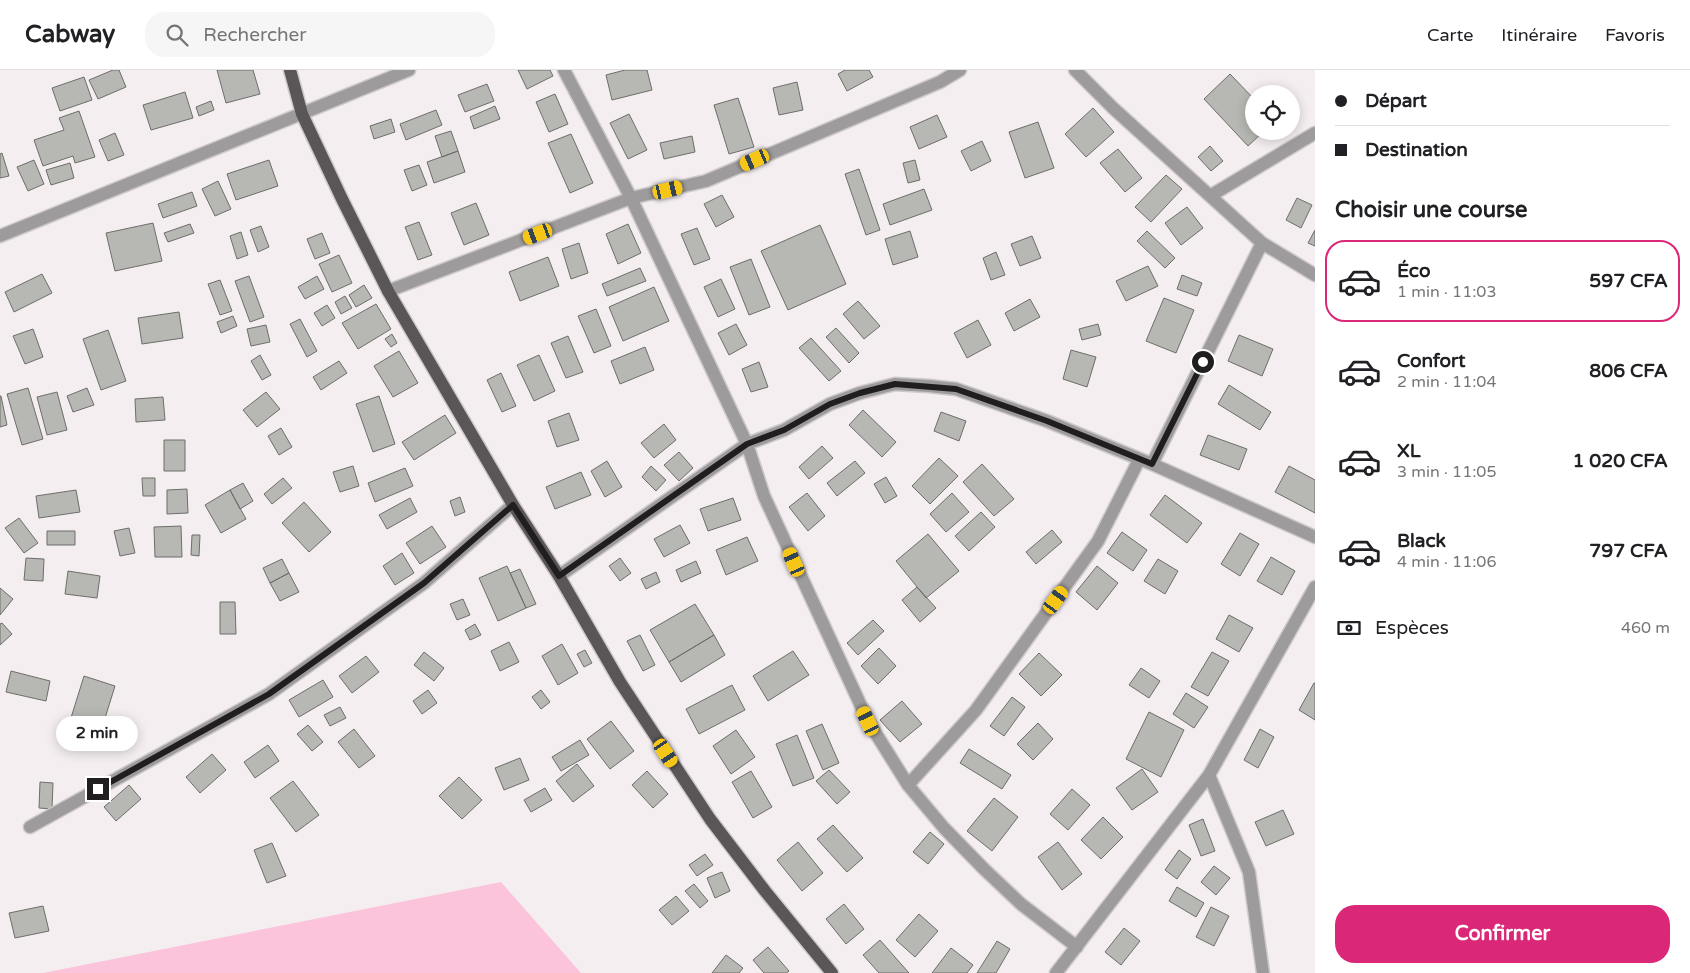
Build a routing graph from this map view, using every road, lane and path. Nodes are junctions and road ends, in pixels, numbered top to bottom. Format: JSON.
{"nodes":[{"id":1,"x":290,"y":70,"type":"edge"},
{"id":2,"x":410,"y":70,"type":"edge"},
{"id":3,"x":564,"y":70,"type":"edge"},
{"id":4,"x":960,"y":70,"type":"edge"},
{"id":5,"x":1075,"y":70,"type":"edge"},
{"id":6,"x":302,"y":114,"type":"junction"},
{"id":7,"x":1315,"y":133,"type":"edge"},
{"id":8,"x":1210,"y":196,"type":"junction"},
{"id":9,"x":631,"y":198,"type":"junction"},
{"id":10,"x":0,"y":236,"type":"edge"},
{"id":11,"x":1262,"y":243,"type":"junction"},
{"id":12,"x":1315,"y":275,"type":"edge"},
{"id":13,"x":388,"y":291,"type":"junction"},
{"id":14,"x":747,"y":444,"type":"junction"},
{"id":15,"x":1139,"y":460,"type":"junction"},
{"id":16,"x":1152,"y":464,"type":"junction"},
{"id":17,"x":513,"y":505,"type":"junction"},
{"id":18,"x":1315,"y":538,"type":"edge"},
{"id":19,"x":559,"y":576,"type":"junction"},
{"id":20,"x":1315,"y":587,"type":"edge"},
{"id":21,"x":1209,"y":774,"type":"junction"},
{"id":22,"x":908,"y":785,"type":"junction"},
{"id":23,"x":30,"y":827,"type":"dead end"},
{"id":24,"x":1077,"y":947,"type":"junction"},
{"id":25,"x":832,"y":973,"type":"edge"},
{"id":26,"x":1056,"y":973,"type":"edge"},
{"id":27,"x":1263,"y":973,"type":"edge"}],
"edges":[{"from":1,"to":6,"type":"main road"},
{"from":2,"to":6,"type":"street"},
{"from":3,"to":9,"type":"street"},
{"from":4,"to":9,"type":"street"},
{"from":5,"to":8,"type":"street"},
{"from":6,"to":10,"type":"street"},
{"from":6,"to":13,"type":"main road"},
{"from":7,"to":8,"type":"street"},
{"from":8,"to":11,"type":"street"},
{"from":9,"to":13,"type":"street"},
{"from":9,"to":14,"type":"street"},
{"from":11,"to":12,"type":"street"},
{"from":11,"to":16,"type":"street"},
{"from":13,"to":17,"type":"main road"},
{"from":14,"to":15,"type":"street"},
{"from":14,"to":19,"type":"street"},
{"from":14,"to":22,"type":"street"},
{"from":15,"to":16,"type":"street"},
{"from":15,"to":22,"type":"street"},
{"from":16,"to":18,"type":"street"},
{"from":17,"to":19,"type":"main road"},
{"from":17,"to":23,"type":"street"},
{"from":19,"to":25,"type":"main road"},
{"from":20,"to":21,"type":"street"},
{"from":21,"to":24,"type":"street"},
{"from":21,"to":27,"type":"street"},
{"from":22,"to":24,"type":"street"},
{"from":24,"to":26,"type":"street"}]}
